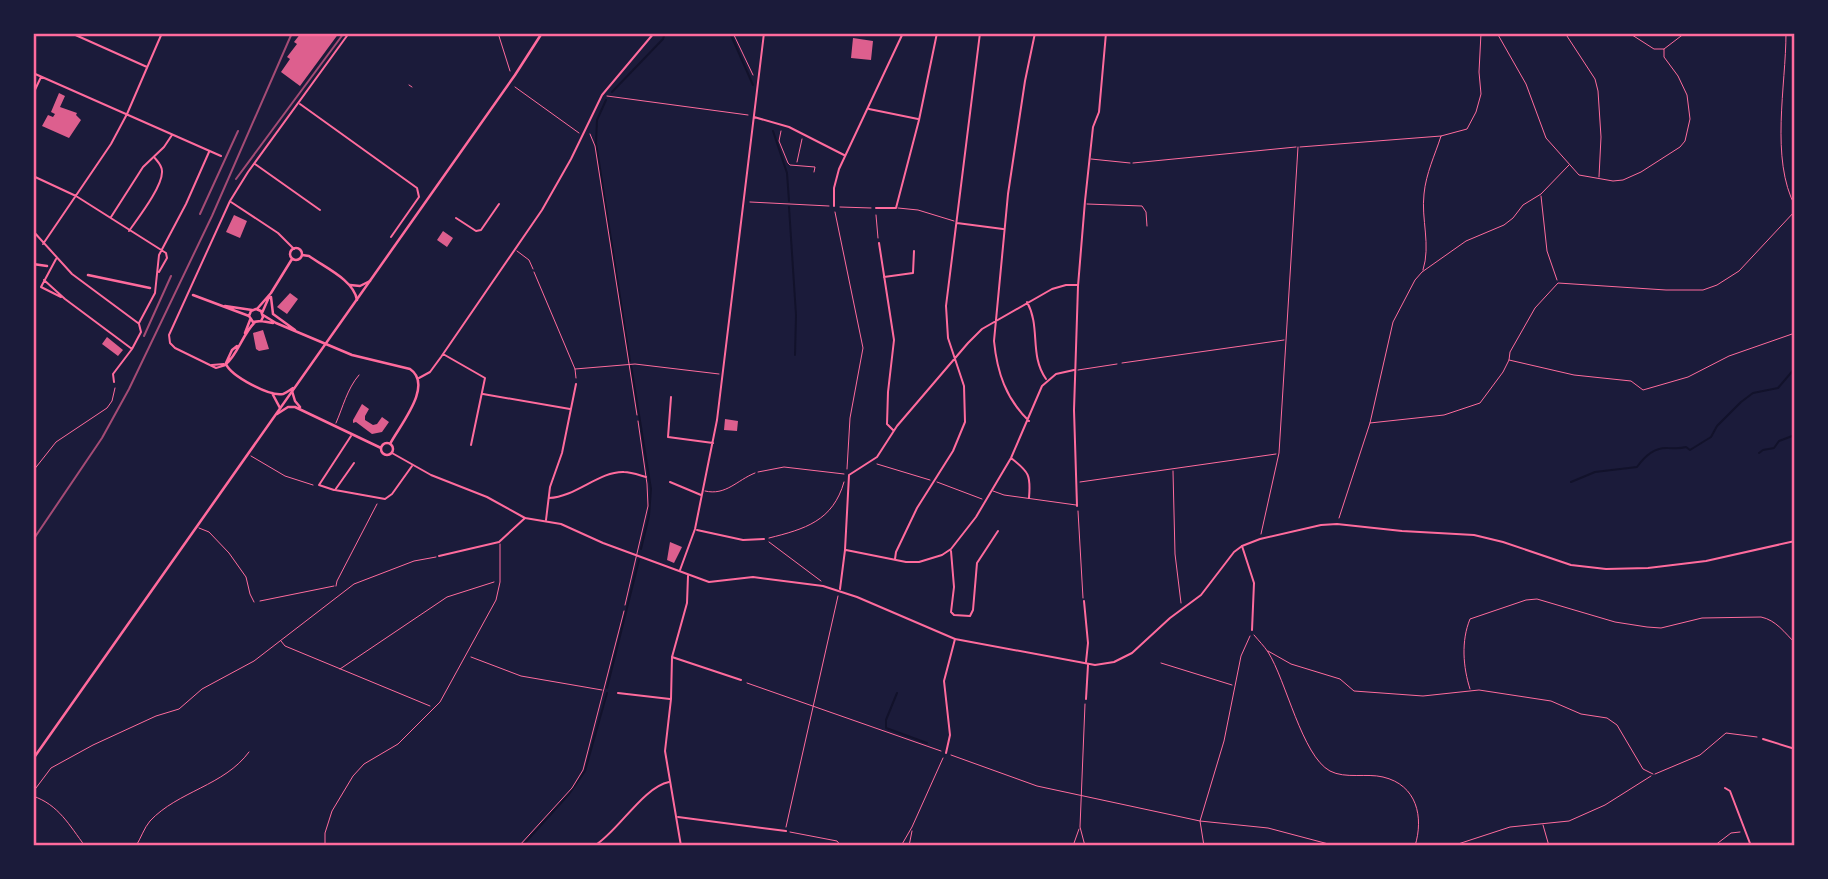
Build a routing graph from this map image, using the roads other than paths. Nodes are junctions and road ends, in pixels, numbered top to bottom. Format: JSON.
{"nodes":[{"id":1,"x":71,"y":33,"type":"edge"},
{"id":2,"x":162,"y":33,"type":"edge"},
{"id":3,"x":349,"y":33,"type":"edge"},
{"id":4,"x":542,"y":33,"type":"edge"},
{"id":5,"x":653,"y":33,"type":"edge"},
{"id":6,"x":764,"y":33,"type":"edge"},
{"id":7,"x":903,"y":33,"type":"edge"},
{"id":8,"x":937,"y":33,"type":"edge"},
{"id":9,"x":980,"y":33,"type":"edge"},
{"id":10,"x":1035,"y":33,"type":"edge"},
{"id":11,"x":1106,"y":33,"type":"edge"},
{"id":12,"x":148,"y":67,"type":"junction"},
{"id":13,"x":33,"y":73,"type":"edge"},
{"id":14,"x":41,"y":77,"type":"junction"},
{"id":15,"x":409,"y":85,"type":"dead end"},
{"id":16,"x":412,"y":88,"type":"dead end"},
{"id":17,"x":33,"y":94,"type":"edge"},
{"id":18,"x":299,"y":104,"type":"junction"},
{"id":19,"x":867,"y":108,"type":"junction"},
{"id":20,"x":127,"y":114,"type":"junction"},
{"id":21,"x":754,"y":116,"type":"junction"},
{"id":22,"x":919,"y":120,"type":"junction"},
{"id":23,"x":172,"y":134,"type":"junction"},
{"id":24,"x":209,"y":151,"type":"junction"},
{"id":25,"x":153,"y":156,"type":"junction"},
{"id":26,"x":221,"y":156,"type":"dead end"},
{"id":27,"x":845,"y":156,"type":"junction"},
{"id":28,"x":1090,"y":158,"type":"junction"},
{"id":29,"x":254,"y":163,"type":"junction"},
{"id":30,"x":1130,"y":163,"type":"road end"},
{"id":31,"x":33,"y":176,"type":"edge"},
{"id":32,"x":76,"y":196,"type":"junction"},
{"id":33,"x":230,"y":201,"type":"junction"},
{"id":34,"x":499,"y":204,"type":"dead end"},
{"id":35,"x":1085,"y":204,"type":"junction"},
{"id":36,"x":834,"y":206,"type":"road end"},
{"id":37,"x":876,"y":208,"type":"road end"},
{"id":38,"x":896,"y":208,"type":"junction"},
{"id":39,"x":320,"y":210,"type":"dead end"},
{"id":40,"x":111,"y":218,"type":"junction"},
{"id":41,"x":456,"y":218,"type":"dead end"},
{"id":42,"x":956,"y":222,"type":"junction"},
{"id":43,"x":1147,"y":226,"type":"dead end"},
{"id":44,"x":1004,"y":229,"type":"junction"},
{"id":45,"x":33,"y":231,"type":"edge"},
{"id":46,"x":129,"y":231,"type":"junction"},
{"id":47,"x":391,"y":237,"type":"dead end"},
{"id":48,"x":879,"y":243,"type":"road end"},
{"id":49,"x":43,"y":244,"type":"junction"},
{"id":50,"x":294,"y":249,"type":"junction"},
{"id":51,"x":515,"y":249,"type":"junction"},
{"id":52,"x":914,"y":251,"type":"dead end"},
{"id":53,"x":162,"y":253,"type":"junction"},
{"id":54,"x":302,"y":255,"type":"junction"},
{"id":55,"x":56,"y":259,"type":"junction"},
{"id":56,"x":292,"y":259,"type":"junction"},
{"id":57,"x":33,"y":264,"type":"edge"},
{"id":58,"x":47,"y":266,"type":"dead end"},
{"id":59,"x":533,"y":269,"type":"road end"},
{"id":60,"x":159,"y":273,"type":"junction"},
{"id":61,"x":88,"y":275,"type":"dead end"},
{"id":62,"x":883,"y":277,"type":"junction"},
{"id":63,"x":44,"y":280,"type":"junction"},
{"id":64,"x":370,"y":281,"type":"junction"},
{"id":65,"x":350,"y":285,"type":"junction"},
{"id":66,"x":1078,"y":286,"type":"junction"},
{"id":67,"x":150,"y":288,"type":"dead end"},
{"id":68,"x":193,"y":295,"type":"dead end"},
{"id":69,"x":270,"y":295,"type":"junction"},
{"id":70,"x":65,"y":299,"type":"junction"},
{"id":71,"x":357,"y":300,"type":"junction"},
{"id":72,"x":1027,"y":302,"type":"junction"},
{"id":73,"x":225,"y":306,"type":"junction"},
{"id":74,"x":257,"y":309,"type":"junction"},
{"id":75,"x":252,"y":310,"type":"junction"},
{"id":76,"x":262,"y":314,"type":"junction"},
{"id":77,"x":249,"y":318,"type":"junction"},
{"id":78,"x":995,"y":320,"type":"junction"},
{"id":79,"x":261,"y":321,"type":"junction"},
{"id":80,"x":139,"y":323,"type":"junction"},
{"id":81,"x":255,"y":323,"type":"junction"},
{"id":82,"x":275,"y":323,"type":"junction"},
{"id":83,"x":245,"y":333,"type":"junction"},
{"id":84,"x":297,"y":333,"type":"junction"},
{"id":85,"x":132,"y":349,"type":"junction"},
{"id":86,"x":443,"y":354,"type":"junction"},
{"id":87,"x":954,"y":358,"type":"junction"},
{"id":88,"x":226,"y":364,"type":"junction"},
{"id":89,"x":1117,"y":364,"type":"road end"},
{"id":90,"x":1074,"y":370,"type":"junction"},
{"id":91,"x":359,"y":375,"type":"dead end"},
{"id":92,"x":419,"y":378,"type":"junction"},
{"id":93,"x":1047,"y":380,"type":"junction"},
{"id":94,"x":114,"y":382,"type":"road end"},
{"id":95,"x":576,"y":384,"type":"road end"},
{"id":96,"x":296,"y":386,"type":"junction"},
{"id":97,"x":292,"y":391,"type":"junction"},
{"id":98,"x":272,"y":393,"type":"junction"},
{"id":99,"x":483,"y":394,"type":"junction"},
{"id":100,"x":671,"y":397,"type":"dead end"},
{"id":101,"x":280,"y":408,"type":"junction"},
{"id":102,"x":302,"y":410,"type":"junction"},
{"id":103,"x":572,"y":410,"type":"junction"},
{"id":104,"x":276,"y":415,"type":"junction"},
{"id":105,"x":638,"y":421,"type":"road end"},
{"id":106,"x":1029,"y":421,"type":"junction"},
{"id":107,"x":335,"y":425,"type":"junction"},
{"id":108,"x":894,"y":430,"type":"junction"},
{"id":109,"x":352,"y":435,"type":"junction"},
{"id":110,"x":714,"y":443,"type":"junction"},
{"id":111,"x":390,"y":444,"type":"junction"},
{"id":112,"x":471,"y":445,"type":"dead end"},
{"id":113,"x":381,"y":447,"type":"junction"},
{"id":114,"x":392,"y":453,"type":"junction"},
{"id":115,"x":1011,"y":458,"type":"junction"},
{"id":116,"x":354,"y":463,"type":"dead end"},
{"id":117,"x":412,"y":466,"type":"junction"},
{"id":118,"x":755,"y":473,"type":"road end"},
{"id":119,"x":646,"y":477,"type":"junction"},
{"id":120,"x":670,"y":482,"type":"dead end"},
{"id":121,"x":335,"y":490,"type":"junction"},
{"id":122,"x":703,"y":490,"type":"junction"},
{"id":123,"x":993,"y":491,"type":"junction"},
{"id":124,"x":702,"y":495,"type":"junction"},
{"id":125,"x":549,"y":498,"type":"junction"},
{"id":126,"x":1029,"y":498,"type":"junction"},
{"id":127,"x":1077,"y":506,"type":"joint"},
{"id":128,"x":525,"y":518,"type":"junction"},
{"id":129,"x":545,"y":520,"type":"junction"},
{"id":130,"x":197,"y":527,"type":"junction"},
{"id":131,"x":695,"y":529,"type":"junction"},
{"id":132,"x":998,"y":531,"type":"dead end"},
{"id":133,"x":765,"y":539,"type":"road end"},
{"id":134,"x":1795,"y":541,"type":"edge"},
{"id":135,"x":499,"y":542,"type":"junction"},
{"id":136,"x":1242,"y":546,"type":"junction"},
{"id":137,"x":951,"y":549,"type":"junction"},
{"id":138,"x":845,"y":550,"type":"junction"},
{"id":139,"x":637,"y":555,"type":"junction"},
{"id":140,"x":439,"y":556,"type":"road end"},
{"id":141,"x":895,"y":559,"type":"junction"},
{"id":142,"x":679,"y":571,"type":"junction"},
{"id":143,"x":688,"y":575,"type":"junction"},
{"id":144,"x":839,"y":590,"type":"junction"},
{"id":145,"x":1084,"y":601,"type":"road end"},
{"id":146,"x":254,"y":602,"type":"road end"},
{"id":147,"x":625,"y":605,"type":"road end"},
{"id":148,"x":1252,"y":630,"type":"road end"},
{"id":149,"x":955,"y":639,"type":"junction"},
{"id":150,"x":672,"y":657,"type":"junction"},
{"id":151,"x":1087,"y":664,"type":"junction"},
{"id":152,"x":741,"y":680,"type":"road end"},
{"id":153,"x":618,"y":692,"type":"dead end"},
{"id":154,"x":671,"y":699,"type":"junction"},
{"id":155,"x":1086,"y":699,"type":"road end"},
{"id":156,"x":1763,"y":739,"type":"road end"},
{"id":157,"x":1795,"y":749,"type":"edge"},
{"id":158,"x":946,"y":753,"type":"road end"},
{"id":159,"x":33,"y":759,"type":"edge"},
{"id":160,"x":669,"y":782,"type":"junction"},
{"id":161,"x":1725,"y":788,"type":"dead end"},
{"id":162,"x":677,"y":817,"type":"junction"},
{"id":163,"x":786,"y":831,"type":"road end"},
{"id":164,"x":33,"y":843,"type":"edge"},
{"id":165,"x":36,"y":846,"type":"edge"},
{"id":166,"x":325,"y":846,"type":"edge"},
{"id":167,"x":594,"y":846,"type":"edge"},
{"id":168,"x":681,"y":846,"type":"edge"},
{"id":169,"x":1751,"y":846,"type":"edge"}],
"edges":[{"from":1,"to":12,"type":"street"},
{"from":2,"to":12,"type":"street"},
{"from":3,"to":18,"type":"street"},
{"from":4,"to":64,"type":"main road"},
{"from":5,"to":51,"type":"street"},
{"from":6,"to":21,"type":"street"},
{"from":7,"to":19,"type":"street"},
{"from":8,"to":22,"type":"street"},
{"from":9,"to":42,"type":"street"},
{"from":10,"to":44,"type":"street"},
{"from":11,"to":28,"type":"street"},
{"from":12,"to":20,"type":"street"},
{"from":13,"to":14,"type":"street"},
{"from":14,"to":17,"type":"street"},
{"from":14,"to":20,"type":"street"},
{"from":15,"to":16,"type":"lane"},
{"from":18,"to":29,"type":"street"},
{"from":18,"to":47,"type":"street"},
{"from":19,"to":22,"type":"street"},
{"from":19,"to":27,"type":"street"},
{"from":20,"to":23,"type":"street"},
{"from":20,"to":32,"type":"street"},
{"from":21,"to":27,"type":"street"},
{"from":21,"to":110,"type":"street"},
{"from":22,"to":38,"type":"street"},
{"from":23,"to":24,"type":"street"},
{"from":23,"to":25,"type":"street"},
{"from":24,"to":26,"type":"street"},
{"from":24,"to":53,"type":"street"},
{"from":25,"to":40,"type":"street"},
{"from":25,"to":46,"type":"street"},
{"from":27,"to":36,"type":"street"},
{"from":28,"to":30,"type":"lane"},
{"from":28,"to":35,"type":"street"},
{"from":29,"to":33,"type":"street"},
{"from":29,"to":39,"type":"street"},
{"from":31,"to":32,"type":"street"},
{"from":32,"to":40,"type":"street"},
{"from":32,"to":49,"type":"street"},
{"from":33,"to":50,"type":"street"},
{"from":33,"to":88,"type":"street"},
{"from":34,"to":41,"type":"street"},
{"from":35,"to":43,"type":"lane"},
{"from":35,"to":66,"type":"street"},
{"from":37,"to":38,"type":"street"},
{"from":38,"to":42,"type":"lane"},
{"from":40,"to":46,"type":"street"},
{"from":42,"to":44,"type":"street"},
{"from":42,"to":87,"type":"street"},
{"from":44,"to":78,"type":"street"},
{"from":45,"to":49,"type":"street"},
{"from":46,"to":53,"type":"street"},
{"from":48,"to":62,"type":"street"},
{"from":49,"to":55,"type":"street"},
{"from":50,"to":54,"type":"main road"},
{"from":50,"to":56,"type":"main road"},
{"from":51,"to":59,"type":"lane"},
{"from":51,"to":86,"type":"street"},
{"from":52,"to":62,"type":"street"},
{"from":53,"to":60,"type":"street"},
{"from":53,"to":60,"type":"street"},
{"from":54,"to":56,"type":"main road"},
{"from":54,"to":65,"type":"main road"},
{"from":55,"to":63,"type":"street"},
{"from":55,"to":80,"type":"street"},
{"from":56,"to":69,"type":"main road"},
{"from":57,"to":58,"type":"main road"},
{"from":60,"to":80,"type":"street"},
{"from":61,"to":67,"type":"main road"},
{"from":62,"to":108,"type":"street"},
{"from":63,"to":70,"type":"street"},
{"from":63,"to":70,"type":"street"},
{"from":64,"to":65,"type":"main road"},
{"from":64,"to":71,"type":"main road"},
{"from":65,"to":71,"type":"main road"},
{"from":66,"to":72,"type":"street"},
{"from":66,"to":90,"type":"street"},
{"from":68,"to":73,"type":"main road"},
{"from":69,"to":74,"type":"main road"},
{"from":69,"to":76,"type":"main road"},
{"from":69,"to":84,"type":"main road"},
{"from":70,"to":85,"type":"street"},
{"from":71,"to":96,"type":"main road"},
{"from":72,"to":78,"type":"street"},
{"from":72,"to":93,"type":"street"},
{"from":73,"to":75,"type":"main road"},
{"from":73,"to":77,"type":"main road"},
{"from":74,"to":75,"type":"main road"},
{"from":74,"to":76,"type":"main road"},
{"from":75,"to":77,"type":"main road"},
{"from":76,"to":79,"type":"main road"},
{"from":76,"to":82,"type":"main road"},
{"from":77,"to":81,"type":"main road"},
{"from":77,"to":83,"type":"main road"},
{"from":78,"to":87,"type":"street"},
{"from":78,"to":106,"type":"street"},
{"from":79,"to":81,"type":"main road"},
{"from":79,"to":82,"type":"main road"},
{"from":80,"to":85,"type":"street"},
{"from":81,"to":83,"type":"main road"},
{"from":82,"to":84,"type":"main road"},
{"from":83,"to":88,"type":"main road"},
{"from":84,"to":92,"type":"main road"},
{"from":85,"to":94,"type":"street"},
{"from":86,"to":92,"type":"street"},
{"from":86,"to":99,"type":"street"},
{"from":87,"to":108,"type":"street"},
{"from":87,"to":141,"type":"street"},
{"from":88,"to":98,"type":"main road"},
{"from":89,"to":90,"type":"lane"},
{"from":90,"to":93,"type":"street"},
{"from":90,"to":127,"type":"street"},
{"from":91,"to":107,"type":"lane"},
{"from":92,"to":111,"type":"main road"},
{"from":93,"to":106,"type":"street"},
{"from":95,"to":103,"type":"street"},
{"from":96,"to":97,"type":"main road"},
{"from":96,"to":98,"type":"main road"},
{"from":97,"to":101,"type":"main road"},
{"from":97,"to":102,"type":"main road"},
{"from":98,"to":101,"type":"main road"},
{"from":99,"to":103,"type":"street"},
{"from":99,"to":112,"type":"street"},
{"from":100,"to":110,"type":"street"},
{"from":101,"to":104,"type":"main road"},
{"from":102,"to":104,"type":"main road"},
{"from":102,"to":107,"type":"main road"},
{"from":103,"to":125,"type":"street"},
{"from":104,"to":130,"type":"main road"},
{"from":105,"to":119,"type":"lane"},
{"from":106,"to":115,"type":"street"},
{"from":107,"to":109,"type":"main road"},
{"from":108,"to":138,"type":"street"},
{"from":109,"to":113,"type":"main road"},
{"from":109,"to":121,"type":"street"},
{"from":110,"to":122,"type":"street"},
{"from":111,"to":113,"type":"main road"},
{"from":111,"to":114,"type":"main road"},
{"from":113,"to":114,"type":"main road"},
{"from":114,"to":117,"type":"street"},
{"from":115,"to":123,"type":"street"},
{"from":115,"to":126,"type":"street"},
{"from":116,"to":121,"type":"street"},
{"from":117,"to":121,"type":"street"},
{"from":117,"to":128,"type":"street"},
{"from":118,"to":122,"type":"lane"},
{"from":119,"to":125,"type":"street"},
{"from":119,"to":139,"type":"lane"},
{"from":120,"to":124,"type":"street"},
{"from":122,"to":124,"type":"street"},
{"from":123,"to":126,"type":"lane"},
{"from":123,"to":137,"type":"street"},
{"from":124,"to":131,"type":"street"},
{"from":125,"to":129,"type":"street"},
{"from":126,"to":127,"type":"lane"},
{"from":128,"to":129,"type":"street"},
{"from":128,"to":135,"type":"street"},
{"from":129,"to":139,"type":"street"},
{"from":130,"to":146,"type":"lane"},
{"from":130,"to":159,"type":"main road"},
{"from":131,"to":133,"type":"street"},
{"from":131,"to":142,"type":"street"},
{"from":132,"to":137,"type":"street"},
{"from":134,"to":136,"type":"street"},
{"from":135,"to":140,"type":"street"},
{"from":135,"to":166,"type":"lane"},
{"from":136,"to":148,"type":"street"},
{"from":136,"to":151,"type":"street"},
{"from":137,"to":141,"type":"street"},
{"from":138,"to":141,"type":"street"},
{"from":138,"to":144,"type":"street"},
{"from":139,"to":142,"type":"street"},
{"from":139,"to":147,"type":"lane"},
{"from":142,"to":143,"type":"street"},
{"from":143,"to":144,"type":"street"},
{"from":143,"to":150,"type":"street"},
{"from":144,"to":149,"type":"street"},
{"from":145,"to":151,"type":"street"},
{"from":149,"to":151,"type":"street"},
{"from":149,"to":158,"type":"street"},
{"from":150,"to":152,"type":"street"},
{"from":150,"to":154,"type":"street"},
{"from":151,"to":155,"type":"street"},
{"from":153,"to":154,"type":"street"},
{"from":154,"to":160,"type":"street"},
{"from":156,"to":157,"type":"street"},
{"from":160,"to":162,"type":"street"},
{"from":160,"to":167,"type":"street"},
{"from":161,"to":169,"type":"street"},
{"from":162,"to":163,"type":"street"},
{"from":162,"to":168,"type":"street"},
{"from":164,"to":165,"type":"lane"}]}
